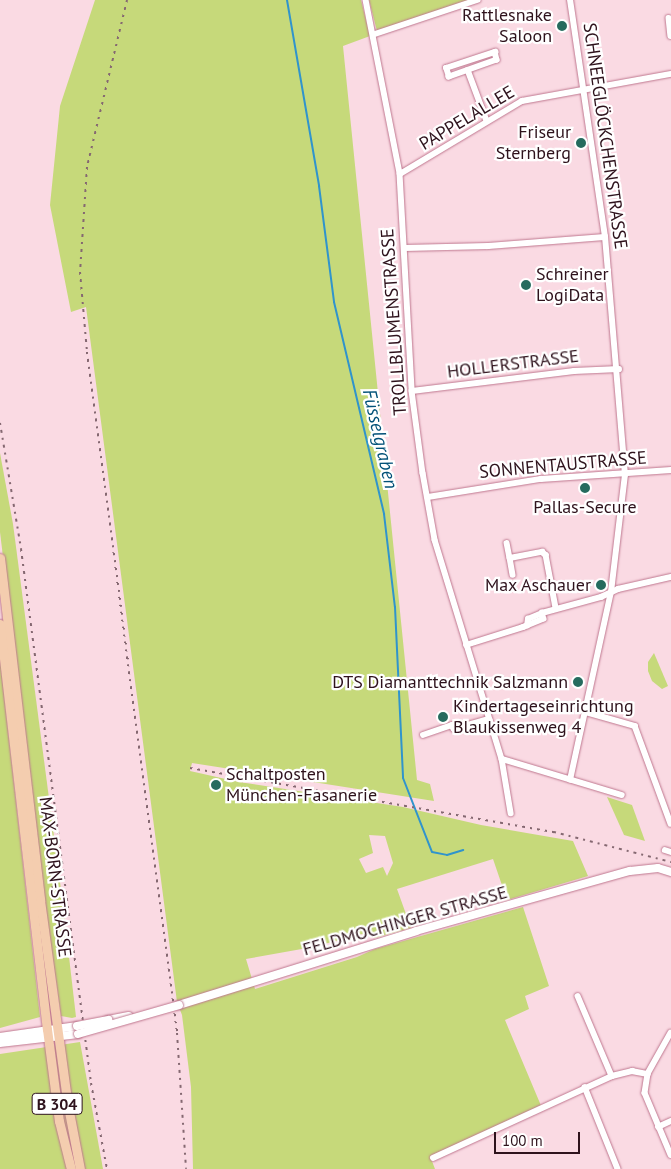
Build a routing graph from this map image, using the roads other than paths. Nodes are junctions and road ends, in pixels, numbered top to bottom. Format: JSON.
{"nodes":[{"id":1,"x":366,"y":0,"type":"edge"},
{"id":2,"x":477,"y":0,"type":"edge"},
{"id":3,"x":570,"y":0,"type":"edge"},
{"id":4,"x":669,"y":18,"type":"dead end"},
{"id":5,"x":375,"y":34,"type":"junction"},
{"id":6,"x":671,"y":36,"type":"edge"},
{"id":7,"x":468,"y":70,"type":"junction"},
{"id":8,"x":671,"y":74,"type":"edge"},
{"id":9,"x":584,"y":89,"type":"junction"},
{"id":10,"x":487,"y":121,"type":"junction"},
{"id":11,"x":400,"y":174,"type":"junction"},
{"id":12,"x":604,"y":237,"type":"junction"},
{"id":13,"x":404,"y":248,"type":"junction"},
{"id":14,"x":618,"y":369,"type":"junction"},
{"id":15,"x":412,"y":392,"type":"junction"},
{"id":16,"x":671,"y":470,"type":"edge"},
{"id":17,"x":626,"y":475,"type":"junction"},
{"id":18,"x":428,"y":497,"type":"junction"},
{"id":19,"x":508,"y":543,"type":"dead end"},
{"id":20,"x":0,"y":558,"type":"edge"},
{"id":21,"x":510,"y":558,"type":"junction"},
{"id":22,"x":513,"y":575,"type":"dead end"},
{"id":23,"x":671,"y":577,"type":"edge"},
{"id":24,"x":611,"y":592,"type":"junction"},
{"id":25,"x":556,"y":608,"type":"junction"},
{"id":26,"x":0,"y":624,"type":"edge"},
{"id":27,"x":466,"y":645,"type":"junction"},
{"id":28,"x":586,"y":712,"type":"junction"},
{"id":29,"x":489,"y":718,"type":"junction"},
{"id":30,"x":423,"y":735,"type":"dead end"},
{"id":31,"x":502,"y":759,"type":"junction"},
{"id":32,"x":570,"y":780,"type":"junction"},
{"id":33,"x":622,"y":795,"type":"dead end"},
{"id":34,"x":511,"y":812,"type":"dead end"},
{"id":35,"x":671,"y":824,"type":"edge"},
{"id":36,"x":671,"y":872,"type":"edge"},
{"id":37,"x":578,"y":996,"type":"dead end"},
{"id":38,"x":59,"y":1032,"type":"junction"},
{"id":39,"x":671,"y":1032,"type":"edge"},
{"id":40,"x":48,"y":1033,"type":"junction"},
{"id":41,"x":0,"y":1037,"type":"edge"},
{"id":42,"x":0,"y":1043,"type":"edge"},
{"id":43,"x":648,"y":1074,"type":"junction"},
{"id":44,"x":612,"y":1076,"type":"junction"},
{"id":45,"x":585,"y":1087,"type":"junction"},
{"id":46,"x":671,"y":1121,"type":"edge"},
{"id":47,"x":658,"y":1126,"type":"junction"},
{"id":48,"x":671,"y":1155,"type":"edge"},
{"id":49,"x":433,"y":1158,"type":"dead end"},
{"id":50,"x":71,"y":1169,"type":"edge"},
{"id":51,"x":80,"y":1169,"type":"edge"},
{"id":52,"x":618,"y":1169,"type":"edge"}],
"edges":[{"from":1,"to":5,"type":"street","name":"TROLLBLUMENSTRASSE"},
{"from":2,"to":5,"type":"street"},
{"from":3,"to":9,"type":"street","name":"SCHNEEGLÖCKCHENSTRASSE"},
{"from":4,"to":6,"type":"street"},
{"from":5,"to":11,"type":"street","name":"TROLLBLUMENSTRASSE"},
{"from":7,"to":7,"type":"street"},
{"from":7,"to":10,"type":"street"},
{"from":8,"to":9,"type":"street","name":"PAPPELALLEE"},
{"from":9,"to":10,"type":"street","name":"PAPPELALLEE"},
{"from":9,"to":12,"type":"street","name":"SCHNEEGLÖCKCHENSTRASSE"},
{"from":10,"to":11,"type":"street","name":"PAPPELALLEE"},
{"from":11,"to":13,"type":"street","name":"TROLLBLUMENSTRASSE"},
{"from":12,"to":13,"type":"street"},
{"from":12,"to":14,"type":"street","name":"SCHNEEGLÖCKCHENSTRASSE"},
{"from":13,"to":15,"type":"street","name":"TROLLBLUMENSTRASSE"},
{"from":14,"to":15,"type":"street","name":"HOLLERSTRASSE"},
{"from":14,"to":17,"type":"street","name":"SCHNEEGLÖCKCHENSTRASSE"},
{"from":15,"to":18,"type":"street","name":"TROLLBLUMENSTRASSE"},
{"from":16,"to":17,"type":"street","name":"SONNENTAUSTRASSE"},
{"from":17,"to":18,"type":"street","name":"SONNENTAUSTRASSE"},
{"from":17,"to":24,"type":"street","name":"SCHNEEGLÖCKCHENSTRASSE"},
{"from":18,"to":27,"type":"street","name":"TROLLBLUMENSTRASSE"},
{"from":19,"to":21,"type":"street"},
{"from":20,"to":38,"type":"main road","name":"MAX-BORN-STRASSE","number":"B 304"},
{"from":21,"to":22,"type":"street"},
{"from":21,"to":25,"type":"street"},
{"from":23,"to":24,"type":"street"},
{"from":24,"to":25,"type":"street"},
{"from":24,"to":28,"type":"street","name":"SCHNEEGLÖCKCHENSTRASSE"},
{"from":25,"to":27,"type":"street"},
{"from":26,"to":40,"type":"main road","name":"MAX-BORN-STRASSE","number":"B 304"},
{"from":27,"to":29,"type":"street","name":"TROLLBLUMENSTRASSE"},
{"from":28,"to":32,"type":"street","name":"SCHNEEGLÖCKCHENSTRASSE"},
{"from":28,"to":35,"type":"street"},
{"from":29,"to":30,"type":"street"},
{"from":29,"to":31,"type":"street","name":"TROLLBLUMENSTRASSE"},
{"from":31,"to":32,"type":"street"},
{"from":31,"to":34,"type":"street","name":"TROLLBLUMENSTRASSE"},
{"from":32,"to":33,"type":"street"},
{"from":36,"to":38,"type":"main road","name":"FELDMOCHINGER STRASSE","bridge":true},
{"from":37,"to":44,"type":"street"},
{"from":38,"to":40,"type":"main road","name":"FELDMOCHINGER STRASSE"},
{"from":38,"to":51,"type":"main road","name":"MAX-BORN-STRASSE","number":"B 304"},
{"from":39,"to":43,"type":"street"},
{"from":40,"to":41,"type":"main road","name":"FELDMOCHINGER STRASSE"},
{"from":40,"to":42,"type":"main road","name":"FELDMOCHINGER STRASSE"},
{"from":40,"to":50,"type":"main road","name":"MAX-BORN-STRASSE","number":"B 304"},
{"from":43,"to":44,"type":"street"},
{"from":43,"to":47,"type":"street"},
{"from":44,"to":45,"type":"street"},
{"from":45,"to":49,"type":"street"},
{"from":45,"to":52,"type":"street"},
{"from":46,"to":47,"type":"street"},
{"from":47,"to":48,"type":"street"}]}
